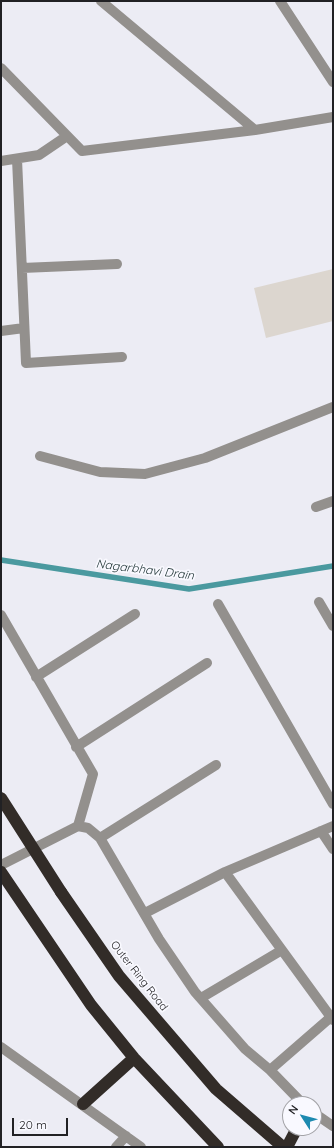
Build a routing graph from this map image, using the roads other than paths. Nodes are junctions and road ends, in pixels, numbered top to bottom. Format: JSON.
{"nodes":[{"id":1,"x":101,"y":1,"type":"edge"},
{"id":2,"x":280,"y":1,"type":"edge"},
{"id":3,"x":1,"y":68,"type":"edge"},
{"id":4,"x":333,"y":82,"type":"edge"},
{"id":5,"x":333,"y":118,"type":"edge"},
{"id":6,"x":255,"y":130,"type":"junction"},
{"id":7,"x":68,"y":136,"type":"junction"},
{"id":8,"x":17,"y":159,"type":"junction"},
{"id":9,"x":1,"y":161,"type":"edge"},
{"id":10,"x":117,"y":264,"type":"dead end"},
{"id":11,"x":22,"y":268,"type":"junction"},
{"id":12,"x":24,"y":328,"type":"junction"},
{"id":13,"x":1,"y":331,"type":"edge"},
{"id":14,"x":122,"y":356,"type":"dead end"},
{"id":15,"x":333,"y":407,"type":"edge"},
{"id":16,"x":40,"y":456,"type":"dead end"},
{"id":17,"x":333,"y":501,"type":"edge"},
{"id":18,"x":316,"y":507,"type":"dead end"},
{"id":19,"x":319,"y":602,"type":"dead end"},
{"id":20,"x":218,"y":604,"type":"dead end"},
{"id":21,"x":135,"y":614,"type":"dead end"},
{"id":22,"x":1,"y":615,"type":"edge"},
{"id":23,"x":333,"y":626,"type":"edge"},
{"id":24,"x":207,"y":663,"type":"dead end"},
{"id":25,"x":36,"y":677,"type":"junction"},
{"id":26,"x":76,"y":747,"type":"junction"},
{"id":27,"x":216,"y":765,"type":"dead end"},
{"id":28,"x":1,"y":798,"type":"edge"},
{"id":29,"x":333,"y":804,"type":"edge"},
{"id":30,"x":78,"y":826,"type":"junction"},
{"id":31,"x":333,"y":826,"type":"edge"},
{"id":32,"x":321,"y":831,"type":"junction"},
{"id":33,"x":100,"y":838,"type":"junction"},
{"id":34,"x":333,"y":849,"type":"edge"},
{"id":35,"x":1,"y":865,"type":"edge"},
{"id":36,"x":1,"y":872,"type":"edge"},
{"id":37,"x":225,"y":872,"type":"junction"},
{"id":38,"x":145,"y":913,"type":"junction"},
{"id":39,"x":282,"y":950,"type":"junction"},
{"id":40,"x":201,"y":998,"type":"junction"},
{"id":41,"x":332,"y":1019,"type":"edge"},
{"id":42,"x":1,"y":1046,"type":"edge"},
{"id":43,"x":134,"y":1058,"type":"junction"},
{"id":44,"x":270,"y":1070,"type":"junction"},
{"id":45,"x":295,"y":1096,"type":"edge"},
{"id":46,"x":83,"y":1104,"type":"junction"},
{"id":47,"x":322,"y":1118,"type":"edge"},
{"id":48,"x":333,"y":1126,"type":"edge"},
{"id":49,"x":126,"y":1136,"type":"junction"},
{"id":50,"x":293,"y":1136,"type":"edge"},
{"id":51,"x":116,"y":1147,"type":"edge"},
{"id":52,"x":141,"y":1147,"type":"edge"},
{"id":53,"x":218,"y":1147,"type":"edge"},
{"id":54,"x":283,"y":1147,"type":"edge"},
{"id":55,"x":287,"y":1147,"type":"edge"}],
"edges":[{"from":1,"to":6,"type":"street"},
{"from":2,"to":4,"type":"street"},
{"from":3,"to":7,"type":"street"},
{"from":5,"to":6,"type":"street"},
{"from":6,"to":7,"type":"street"},
{"from":7,"to":8,"type":"street"},
{"from":8,"to":9,"type":"street"},
{"from":8,"to":11,"type":"street"},
{"from":10,"to":11,"type":"street"},
{"from":11,"to":12,"type":"street"},
{"from":12,"to":13,"type":"street"},
{"from":12,"to":14,"type":"street"},
{"from":15,"to":16,"type":"street"},
{"from":17,"to":18,"type":"street"},
{"from":19,"to":23,"type":"street"},
{"from":20,"to":29,"type":"street"},
{"from":21,"to":25,"type":"street"},
{"from":22,"to":25,"type":"street"},
{"from":24,"to":26,"type":"street"},
{"from":25,"to":26,"type":"street"},
{"from":26,"to":30,"type":"street"},
{"from":27,"to":33,"type":"street"},
{"from":28,"to":54,"type":"highway","name":"Outer Ring Road","bridge":true},
{"from":30,"to":33,"type":"street"},
{"from":30,"to":35,"type":"street"},
{"from":31,"to":32,"type":"street"},
{"from":32,"to":34,"type":"street"},
{"from":32,"to":37,"type":"street"},
{"from":33,"to":38,"type":"street"},
{"from":36,"to":43,"type":"highway"},
{"from":37,"to":38,"type":"street"},
{"from":37,"to":39,"type":"street"},
{"from":38,"to":40,"type":"street"},
{"from":39,"to":40,"type":"street"},
{"from":39,"to":41,"type":"street"},
{"from":40,"to":44,"type":"street"},
{"from":41,"to":44,"type":"street"},
{"from":42,"to":46,"type":"street"},
{"from":43,"to":46,"type":"highway"},
{"from":43,"to":53,"type":"highway"},
{"from":44,"to":45,"type":"street"},
{"from":46,"to":49,"type":"street"},
{"from":47,"to":48,"type":"street"},
{"from":49,"to":51,"type":"street"},
{"from":49,"to":52,"type":"street"},
{"from":50,"to":55,"type":"highway"}]}
